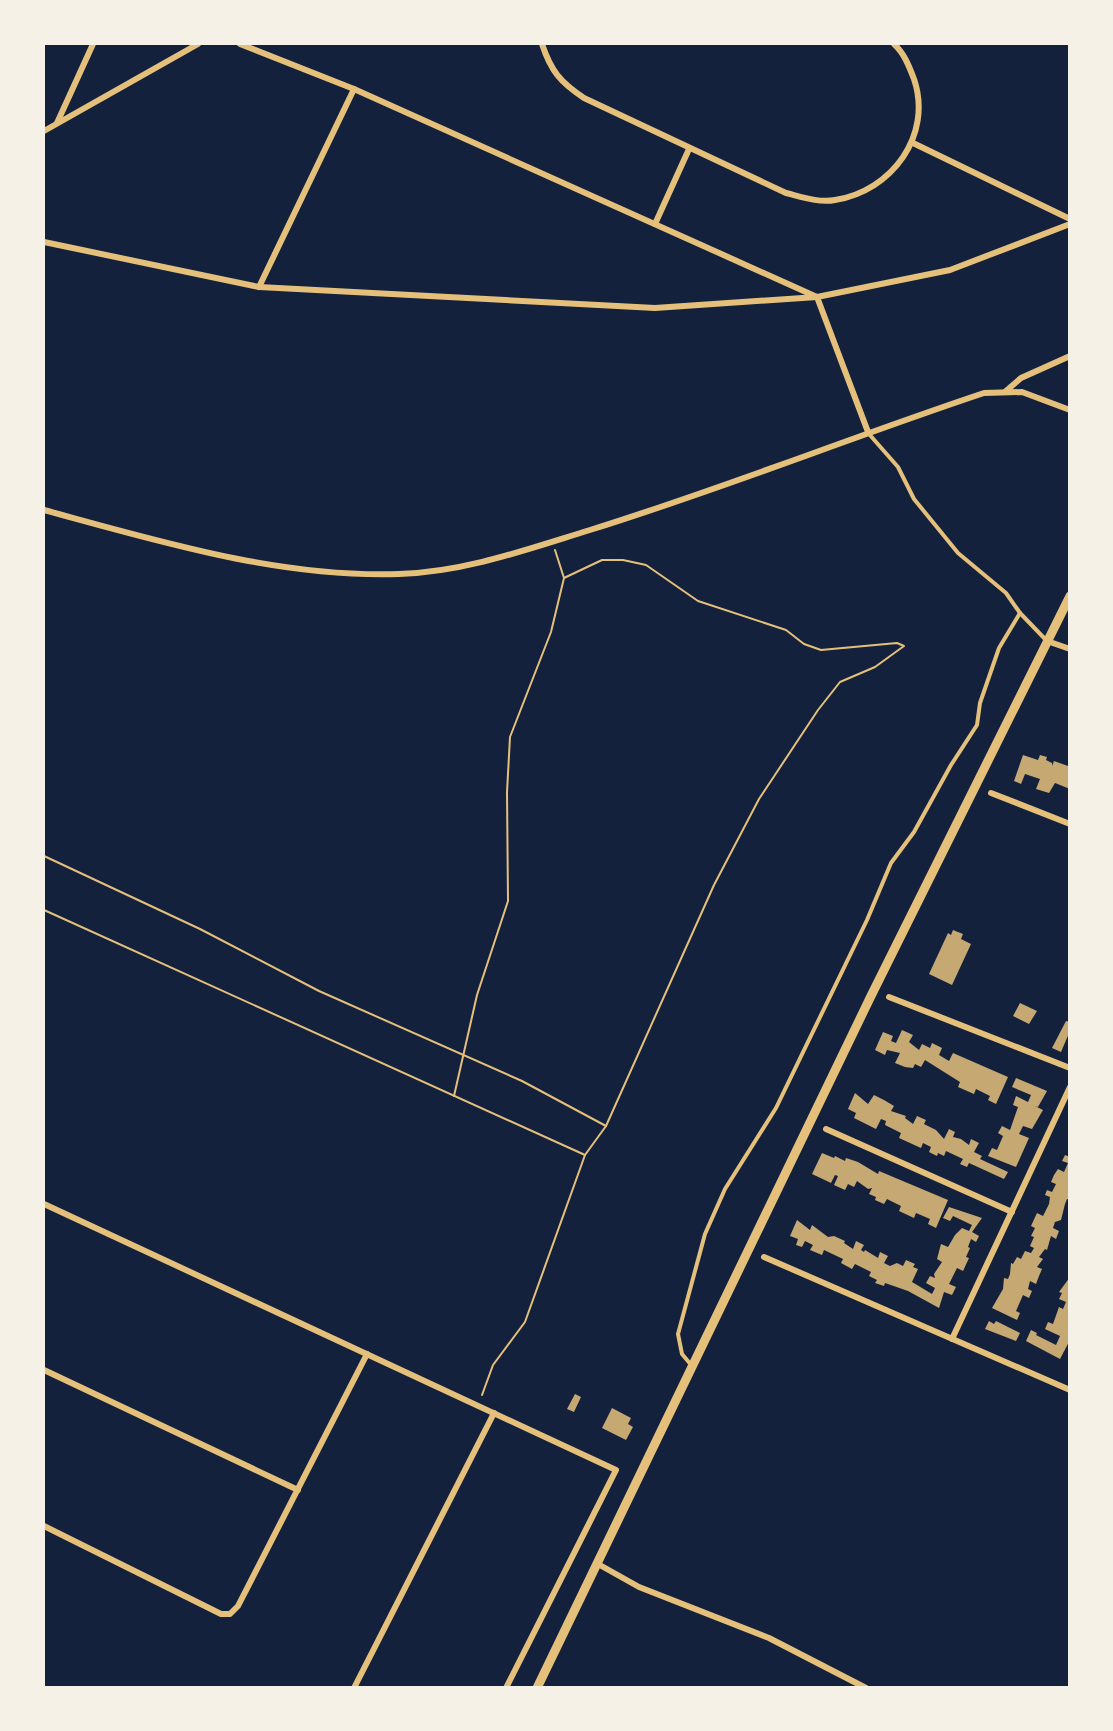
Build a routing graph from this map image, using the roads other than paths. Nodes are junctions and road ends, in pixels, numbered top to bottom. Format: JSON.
{"nodes":[{"id":1,"x":93,"y":44,"type":"edge"},
{"id":2,"x":198,"y":44,"type":"edge"},
{"id":3,"x":240,"y":44,"type":"edge"},
{"id":4,"x":542,"y":44,"type":"edge"},
{"id":5,"x":894,"y":44,"type":"edge"},
{"id":6,"x":354,"y":89,"type":"junction"},
{"id":7,"x":57,"y":124,"type":"junction"},
{"id":8,"x":44,"y":131,"type":"edge"},
{"id":9,"x":913,"y":143,"type":"junction"},
{"id":10,"x":688,"y":149,"type":"junction"},
{"id":11,"x":1070,"y":219,"type":"edge"},
{"id":12,"x":654,"y":224,"type":"junction"},
{"id":13,"x":1070,"y":224,"type":"edge"},
{"id":14,"x":44,"y":242,"type":"edge"},
{"id":15,"x":259,"y":286,"type":"junction"},
{"id":16,"x":817,"y":297,"type":"junction"},
{"id":17,"x":1070,"y":356,"type":"edge"},
{"id":18,"x":1006,"y":391,"type":"junction"},
{"id":19,"x":1070,"y":410,"type":"edge"},
{"id":20,"x":868,"y":432,"type":"junction"},
{"id":21,"x":44,"y":510,"type":"edge"},
{"id":22,"x":1070,"y":596,"type":"edge"},
{"id":23,"x":1020,"y":613,"type":"junction"},
{"id":24,"x":1047,"y":641,"type":"junction"},
{"id":25,"x":1070,"y":649,"type":"edge"},
{"id":26,"x":991,"y":793,"type":"dead end"},
{"id":27,"x":1070,"y":824,"type":"edge"},
{"id":28,"x":889,"y":997,"type":"dead end"},
{"id":29,"x":1070,"y":1068,"type":"edge"},
{"id":30,"x":1070,"y":1087,"type":"edge"},
{"id":31,"x":826,"y":1129,"type":"dead end"},
{"id":32,"x":44,"y":1204,"type":"edge"},
{"id":33,"x":1012,"y":1212,"type":"junction"},
{"id":34,"x":764,"y":1257,"type":"dead end"},
{"id":35,"x":952,"y":1339,"type":"junction"},
{"id":36,"x":367,"y":1354,"type":"junction"},
{"id":37,"x":693,"y":1367,"type":"junction"},
{"id":38,"x":44,"y":1370,"type":"edge"},
{"id":39,"x":1068,"y":1387,"type":"edge"},
{"id":40,"x":494,"y":1413,"type":"junction"},
{"id":41,"x":298,"y":1490,"type":"junction"},
{"id":42,"x":44,"y":1526,"type":"edge"},
{"id":43,"x":598,"y":1564,"type":"junction"},
{"id":44,"x":354,"y":1688,"type":"edge"},
{"id":45,"x":506,"y":1688,"type":"edge"},
{"id":46,"x":537,"y":1688,"type":"edge"},
{"id":47,"x":866,"y":1688,"type":"edge"}],
"edges":[{"from":1,"to":7,"type":"street"},
{"from":2,"to":7,"type":"street"},
{"from":3,"to":6,"type":"street"},
{"from":4,"to":10,"type":"street"},
{"from":5,"to":9,"type":"street"},
{"from":6,"to":12,"type":"street"},
{"from":6,"to":15,"type":"street"},
{"from":7,"to":8,"type":"street"},
{"from":9,"to":10,"type":"street"},
{"from":9,"to":11,"type":"street"},
{"from":10,"to":12,"type":"street"},
{"from":12,"to":16,"type":"street"},
{"from":13,"to":16,"type":"street"},
{"from":14,"to":15,"type":"street"},
{"from":15,"to":16,"type":"street"},
{"from":16,"to":20,"type":"street"},
{"from":17,"to":18,"type":"street"},
{"from":18,"to":19,"type":"street"},
{"from":18,"to":20,"type":"street"},
{"from":20,"to":21,"type":"street"},
{"from":20,"to":23,"type":"lane"},
{"from":22,"to":24,"type":"street"},
{"from":23,"to":24,"type":"lane"},
{"from":23,"to":37,"type":"lane"},
{"from":24,"to":25,"type":"street"},
{"from":24,"to":37,"type":"street"},
{"from":26,"to":27,"type":"street"},
{"from":28,"to":29,"type":"street"},
{"from":30,"to":33,"type":"street"},
{"from":31,"to":33,"type":"street"},
{"from":32,"to":36,"type":"street"},
{"from":33,"to":35,"type":"street"},
{"from":34,"to":35,"type":"street"},
{"from":35,"to":39,"type":"street"},
{"from":36,"to":40,"type":"street"},
{"from":36,"to":41,"type":"street"},
{"from":37,"to":43,"type":"street"},
{"from":38,"to":41,"type":"street"},
{"from":40,"to":44,"type":"street"},
{"from":40,"to":45,"type":"street"},
{"from":41,"to":42,"type":"street"},
{"from":43,"to":46,"type":"street"},
{"from":43,"to":47,"type":"street"}]}
